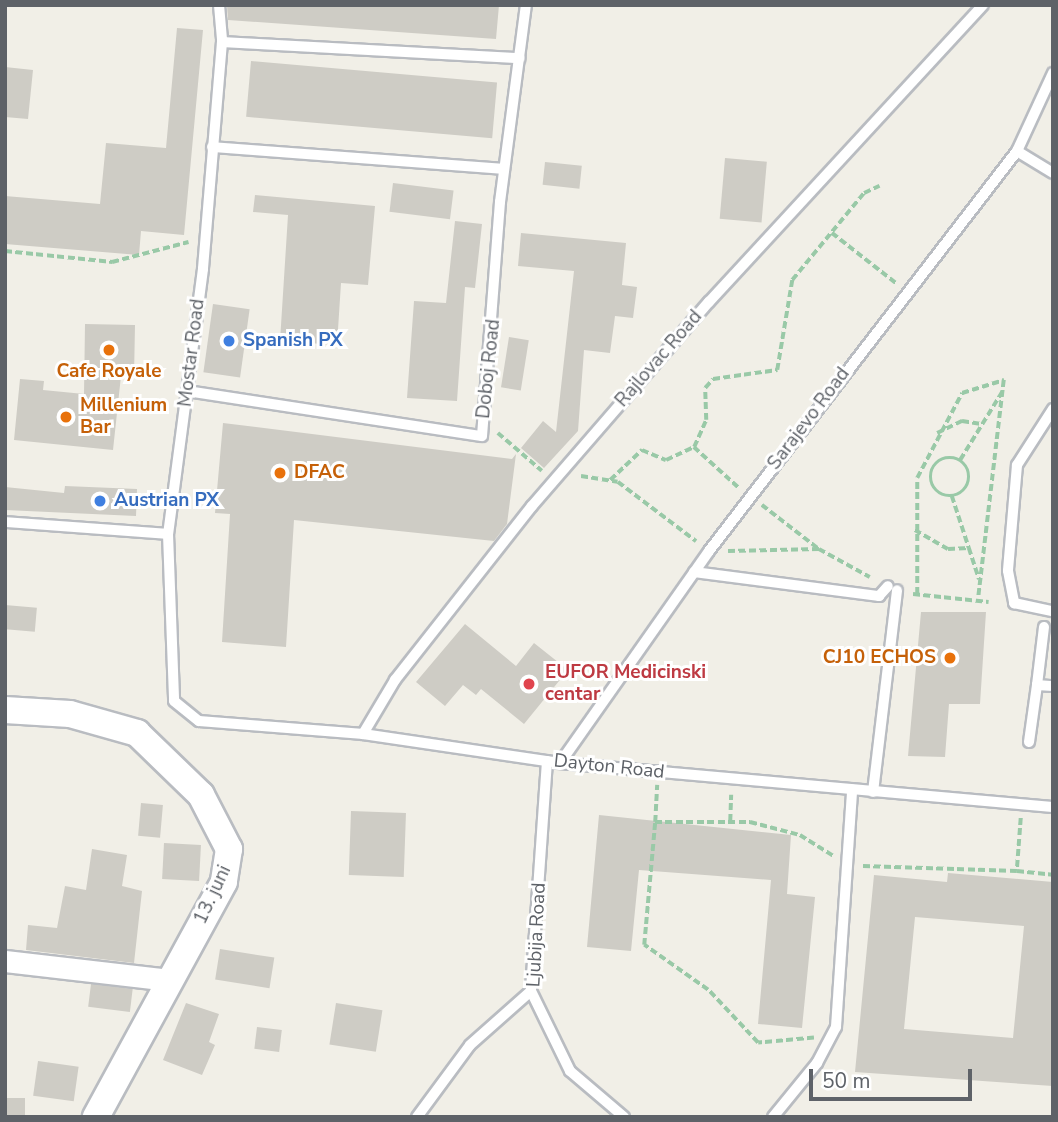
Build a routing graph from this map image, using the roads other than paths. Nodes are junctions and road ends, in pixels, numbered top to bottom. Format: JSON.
{"nodes":[{"id":1,"x":219,"y":5,"type":"edge"},
{"id":2,"x":526,"y":5,"type":"edge"},
{"id":3,"x":983,"y":5,"type":"edge"},
{"id":4,"x":222,"y":41,"type":"junction"},
{"id":5,"x":520,"y":58,"type":"junction"},
{"id":6,"x":1053,"y":73,"type":"edge"},
{"id":7,"x":212,"y":147,"type":"junction"},
{"id":8,"x":1017,"y":151,"type":"junction"},
{"id":9,"x":503,"y":169,"type":"junction"},
{"id":10,"x":1053,"y":173,"type":"edge"},
{"id":11,"x":187,"y":391,"type":"junction"},
{"id":12,"x":1053,"y":409,"type":"edge"},
{"id":13,"x":5,"y":522,"type":"edge"},
{"id":14,"x":168,"y":534,"type":"junction"},
{"id":15,"x":694,"y":572,"type":"junction"},
{"id":16,"x":1053,"y":611,"type":"edge"},
{"id":17,"x":1044,"y":627,"type":"dead end"},
{"id":18,"x":1037,"y":685,"type":"junction"},
{"id":19,"x":1053,"y":686,"type":"edge"},
{"id":20,"x":174,"y":701,"type":"joint"},
{"id":21,"x":5,"y":710,"type":"edge"},
{"id":22,"x":363,"y":734,"type":"junction"},
{"id":23,"x":1029,"y":742,"type":"dead end"},
{"id":24,"x":547,"y":761,"type":"junction"},
{"id":25,"x":560,"y":763,"type":"junction"},
{"id":26,"x":852,"y":790,"type":"junction"},
{"id":27,"x":873,"y":792,"type":"junction"},
{"id":28,"x":1053,"y":807,"type":"edge"},
{"id":29,"x":5,"y":961,"type":"edge"},
{"id":30,"x":170,"y":980,"type":"junction"},
{"id":31,"x":531,"y":991,"type":"junction"},
{"id":32,"x":96,"y":1117,"type":"edge"},
{"id":33,"x":417,"y":1117,"type":"edge"},
{"id":34,"x":624,"y":1117,"type":"edge"},
{"id":35,"x":773,"y":1117,"type":"edge"}],
"edges":[{"from":1,"to":4,"type":"lane","name":"Mostar Road"},
{"from":2,"to":5,"type":"lane","name":"Doboj Road"},
{"from":3,"to":22,"type":"lane","name":"Rajlovac Road"},
{"from":4,"to":5,"type":"lane"},
{"from":4,"to":7,"type":"lane","name":"Mostar Road"},
{"from":5,"to":9,"type":"lane","name":"Doboj Road"},
{"from":6,"to":8,"type":"lane","name":"Sarajevo Road"},
{"from":7,"to":9,"type":"lane"},
{"from":7,"to":11,"type":"lane","name":"Mostar Road"},
{"from":8,"to":10,"type":"lane"},
{"from":8,"to":15,"type":"lane","name":"Sarajevo Road"},
{"from":9,"to":11,"type":"lane","name":"Doboj Road"},
{"from":11,"to":14,"type":"lane","name":"Mostar Road"},
{"from":12,"to":16,"type":"lane"},
{"from":13,"to":14,"type":"lane"},
{"from":14,"to":20,"type":"lane","name":"Mostar Road"},
{"from":15,"to":25,"type":"lane","name":"Sarajevo Road"},
{"from":15,"to":27,"type":"lane"},
{"from":17,"to":18,"type":"lane"},
{"from":18,"to":19,"type":"lane"},
{"from":18,"to":23,"type":"lane"},
{"from":20,"to":22,"type":"lane","name":"Dayton Road"},
{"from":21,"to":30,"type":"street","name":"13. juni"},
{"from":22,"to":24,"type":"lane","name":"Dayton Road"},
{"from":24,"to":25,"type":"lane","name":"Dayton Road"},
{"from":24,"to":31,"type":"lane","name":"Ljubija Road"},
{"from":25,"to":26,"type":"lane","name":"Dayton Road"},
{"from":26,"to":27,"type":"lane","name":"Dayton Road"},
{"from":26,"to":35,"type":"lane"},
{"from":27,"to":28,"type":"lane","name":"Dayton Road"},
{"from":29,"to":30,"type":"street"},
{"from":30,"to":32,"type":"street","name":"13. juni"},
{"from":31,"to":33,"type":"lane"},
{"from":31,"to":34,"type":"lane","name":"Ljubija Road"}]}
